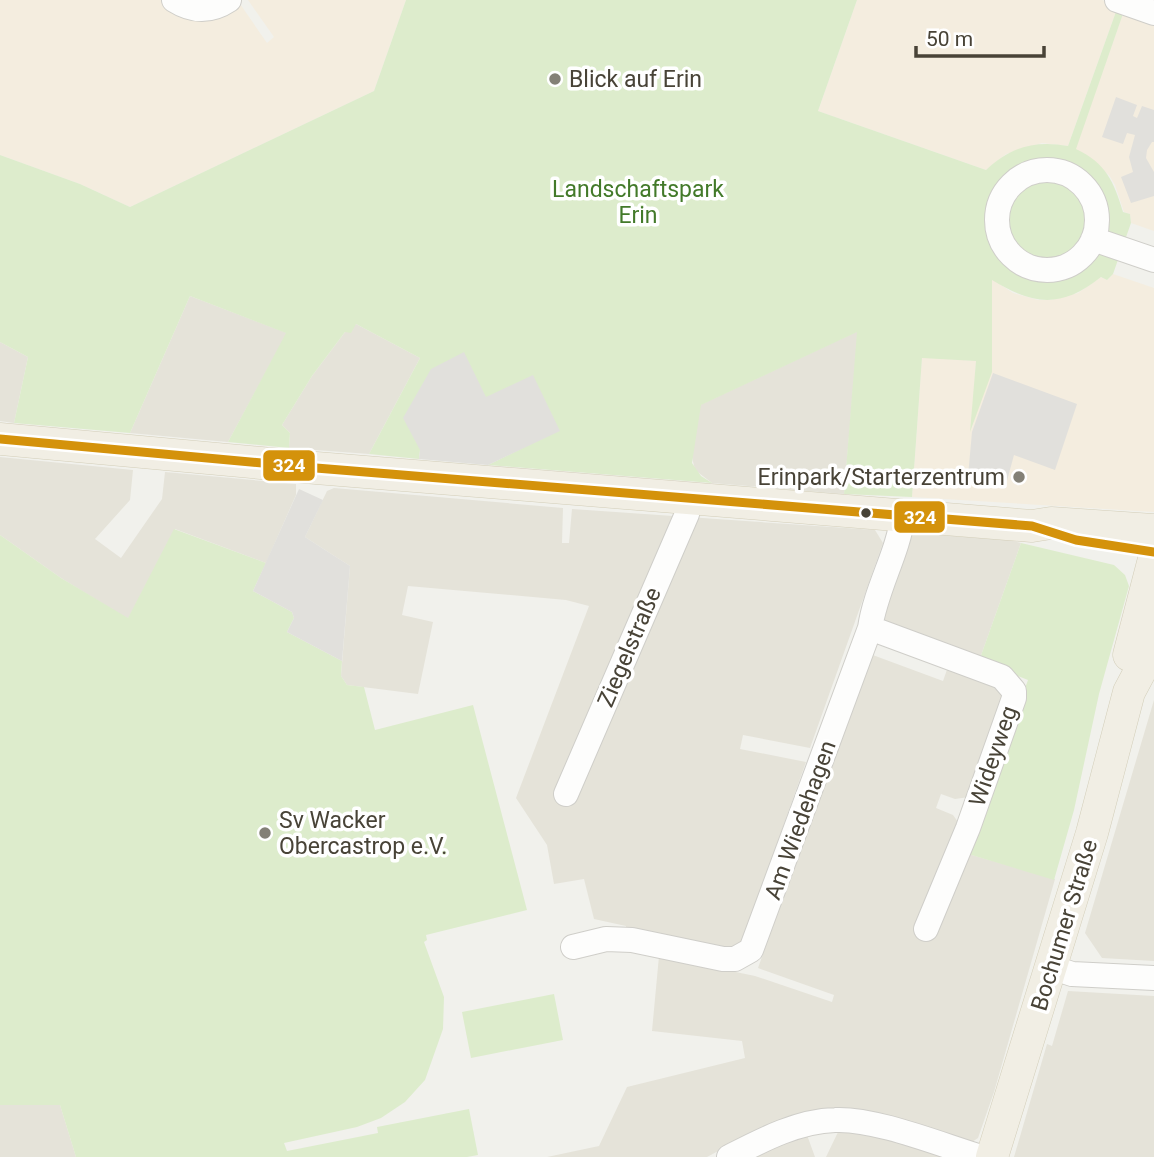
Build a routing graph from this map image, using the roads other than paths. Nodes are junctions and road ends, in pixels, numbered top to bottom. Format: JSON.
{"nodes":[{"id":1,"x":174,"y":0,"type":"edge"},
{"id":2,"x":229,"y":0,"type":"edge"},
{"id":3,"x":1117,"y":0,"type":"edge"},
{"id":4,"x":1154,"y":13,"type":"edge"},
{"id":5,"x":1093,"y":239,"type":"junction"},
{"id":6,"x":1154,"y":260,"type":"edge"},
{"id":7,"x":0,"y":439,"type":"edge"},
{"id":8,"x":691,"y":499,"type":"junction"},
{"id":9,"x":903,"y":515,"type":"junction"},
{"id":10,"x":1032,"y":526,"type":"junction"},
{"id":11,"x":1154,"y":530,"type":"edge"},
{"id":12,"x":1154,"y":552,"type":"edge"},
{"id":13,"x":1154,"y":559,"type":"edge"},
{"id":14,"x":870,"y":628,"type":"junction"},
{"id":15,"x":1154,"y":632,"type":"edge"},
{"id":16,"x":1129,"y":692,"type":"junction"},
{"id":17,"x":566,"y":794,"type":"dead end"},
{"id":18,"x":926,"y":929,"type":"dead end"},
{"id":19,"x":573,"y":947,"type":"dead end"},
{"id":20,"x":1051,"y":967,"type":"junction"},
{"id":21,"x":1154,"y":978,"type":"edge"},
{"id":22,"x":729,"y":1157,"type":"edge"},
{"id":23,"x":981,"y":1157,"type":"edge"},
{"id":24,"x":992,"y":1157,"type":"edge"}],
"edges":[{"from":1,"to":2,"type":"street"},
{"from":3,"to":4,"type":"street"},
{"from":5,"to":5,"type":"street"},
{"from":5,"to":6,"type":"street"},
{"from":7,"to":8,"type":"main road"},
{"from":8,"to":9,"type":"main road"},
{"from":8,"to":17,"type":"street","name":"Ziegelstraße"},
{"from":9,"to":10,"type":"main road"},
{"from":9,"to":14,"type":"street","name":"Am Wiedehagen"},
{"from":10,"to":11,"type":"main road"},
{"from":10,"to":12,"type":"main road"},
{"from":13,"to":16,"type":"main road","name":"Bochumer Straße"},
{"from":14,"to":18,"type":"street","name":"Wideyweg"},
{"from":14,"to":19,"type":"street","name":"Am Wiedehagen"},
{"from":15,"to":16,"type":"main road","name":"Bochumer Straße"},
{"from":16,"to":20,"type":"main road","name":"Bochumer Straße"},
{"from":20,"to":21,"type":"street"},
{"from":20,"to":24,"type":"main road","name":"Bochumer Straße"},
{"from":22,"to":23,"type":"street"}]}
